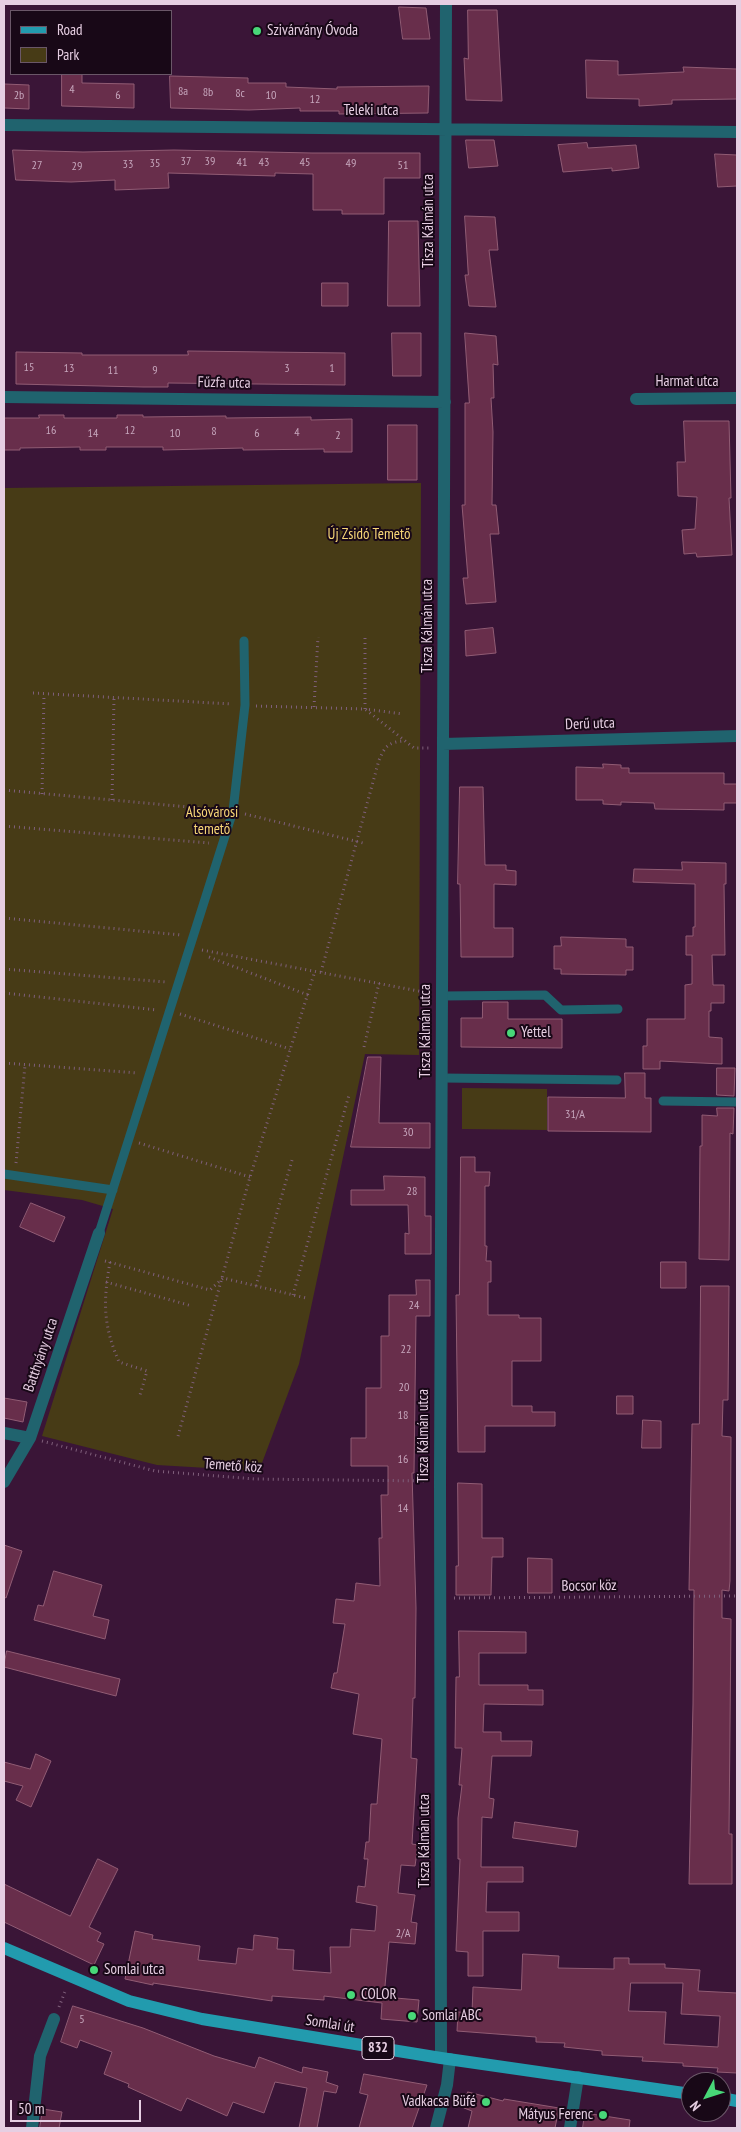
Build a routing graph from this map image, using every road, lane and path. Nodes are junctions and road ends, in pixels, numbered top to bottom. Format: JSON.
{"nodes":[{"id":1,"x":446,"y":4,"type":"edge"},
{"id":2,"x":4,"y":125,"type":"edge"},
{"id":3,"x":446,"y":128,"type":"junction"},
{"id":4,"x":737,"y":132,"type":"edge"},
{"id":5,"x":4,"y":397,"type":"edge"},
{"id":6,"x":737,"y":398,"type":"edge"},
{"id":7,"x":636,"y":399,"type":"dead end"},
{"id":8,"x":445,"y":402,"type":"junction"},
{"id":9,"x":318,"y":637,"type":"dead end"},
{"id":10,"x":365,"y":638,"type":"dead end"},
{"id":11,"x":244,"y":641,"type":"dead end"},
{"id":12,"x":44,"y":694,"type":"dead end"},
{"id":13,"x":114,"y":698,"type":"dead end"},
{"id":14,"x":314,"y":708,"type":"dead end"},
{"id":15,"x":403,"y":714,"type":"dead end"},
{"id":16,"x":737,"y":736,"type":"edge"},
{"id":17,"x":405,"y":741,"type":"dead end"},
{"id":18,"x":443,"y":744,"type":"junction"},
{"id":19,"x":4,"y":790,"type":"edge"},
{"id":20,"x":42,"y":794,"type":"junction"},
{"id":21,"x":112,"y":800,"type":"junction"},
{"id":22,"x":233,"y":811,"type":"junction"},
{"id":23,"x":4,"y":826,"type":"edge"},
{"id":24,"x":357,"y":842,"type":"junction"},
{"id":25,"x":363,"y":843,"type":"dead end"},
{"id":26,"x":222,"y":844,"type":"junction"},
{"id":27,"x":4,"y":918,"type":"edge"},
{"id":28,"x":194,"y":936,"type":"junction"},
{"id":29,"x":190,"y":947,"type":"junction"},
{"id":30,"x":209,"y":957,"type":"dead end"},
{"id":31,"x":4,"y":969,"type":"edge"},
{"id":32,"x":315,"y":971,"type":"junction"},
{"id":33,"x":322,"y":972,"type":"junction"},
{"id":34,"x":179,"y":983,"type":"junction"},
{"id":35,"x":379,"y":983,"type":"junction"},
{"id":36,"x":4,"y":994,"type":"edge"},
{"id":37,"x":442,"y":994,"type":"junction"},
{"id":38,"x":308,"y":995,"type":"junction"},
{"id":39,"x":618,"y":1009,"type":"dead end"},
{"id":40,"x":170,"y":1011,"type":"junction"},
{"id":41,"x":364,"y":1047,"type":"dead end"},
{"id":42,"x":290,"y":1050,"type":"junction"},
{"id":43,"x":4,"y":1063,"type":"edge"},
{"id":44,"x":25,"y":1064,"type":"junction"},
{"id":45,"x":150,"y":1074,"type":"junction"},
{"id":46,"x":442,"y":1078,"type":"junction"},
{"id":47,"x":617,"y":1080,"type":"dead end"},
{"id":48,"x":349,"y":1095,"type":"dead end"},
{"id":49,"x":663,"y":1101,"type":"dead end"},
{"id":50,"x":737,"y":1102,"type":"edge"},
{"id":51,"x":129,"y":1140,"type":"junction"},
{"id":52,"x":292,"y":1160,"type":"dead end"},
{"id":53,"x":4,"y":1174,"type":"edge"},
{"id":54,"x":14,"y":1176,"type":"junction"},
{"id":55,"x":250,"y":1177,"type":"junction"},
{"id":56,"x":113,"y":1190,"type":"junction"},
{"id":57,"x":100,"y":1233,"type":"joint"},
{"id":58,"x":91,"y":1257,"type":"junction"},
{"id":59,"x":110,"y":1262,"type":"junction"},
{"id":60,"x":223,"y":1278,"type":"junction"},
{"id":61,"x":106,"y":1282,"type":"junction"},
{"id":62,"x":256,"y":1286,"type":"junction"},
{"id":63,"x":293,"y":1295,"type":"junction"},
{"id":64,"x":306,"y":1298,"type":"dead end"},
{"id":65,"x":192,"y":1306,"type":"dead end"},
{"id":66,"x":140,"y":1395,"type":"dead end"},
{"id":67,"x":4,"y":1433,"type":"edge"},
{"id":68,"x":178,"y":1436,"type":"dead end"},
{"id":69,"x":30,"y":1438,"type":"junction"},
{"id":70,"x":440,"y":1481,"type":"junction"},
{"id":71,"x":4,"y":1482,"type":"edge"},
{"id":72,"x":737,"y":1596,"type":"edge"},
{"id":73,"x":441,"y":1598,"type":"junction"},
{"id":74,"x":4,"y":1948,"type":"edge"},
{"id":75,"x":71,"y":1978,"type":"junction"},
{"id":76,"x":54,"y":2019,"type":"joint"},
{"id":77,"x":446,"y":2059,"type":"junction"},
{"id":78,"x":578,"y":2077,"type":"junction"},
{"id":79,"x":681,"y":2092,"type":"edge"},
{"id":80,"x":32,"y":2128,"type":"edge"},
{"id":81,"x":436,"y":2128,"type":"edge"},
{"id":82,"x":570,"y":2128,"type":"edge"}],
"edges":[{"from":1,"to":3,"type":"street","name":"Tisza Kálmán utca"},
{"from":2,"to":3,"type":"street","name":"Teleki utca"},
{"from":3,"to":4,"type":"street","name":"Teleki utca"},
{"from":3,"to":8,"type":"street","name":"Tisza Kálmán utca"},
{"from":5,"to":8,"type":"street","name":"Fűzfa utca"},
{"from":6,"to":7,"type":"street","name":"Harmat utca"},
{"from":8,"to":18,"type":"street","name":"Tisza Kálmán utca"},
{"from":9,"to":14,"type":"path"},
{"from":10,"to":15,"type":"path"},
{"from":11,"to":22,"type":"lane"},
{"from":12,"to":20,"type":"path"},
{"from":13,"to":21,"type":"path"},
{"from":16,"to":18,"type":"street","name":"Derű utca"},
{"from":17,"to":24,"type":"path"},
{"from":18,"to":37,"type":"street","name":"Tisza Kálmán utca"},
{"from":19,"to":20,"type":"path"},
{"from":20,"to":21,"type":"path"},
{"from":21,"to":22,"type":"path"},
{"from":22,"to":24,"type":"path"},
{"from":22,"to":26,"type":"lane"},
{"from":23,"to":26,"type":"path"},
{"from":24,"to":25,"type":"path"},
{"from":24,"to":33,"type":"path"},
{"from":26,"to":28,"type":"lane"},
{"from":27,"to":28,"type":"path"},
{"from":28,"to":29,"type":"lane"},
{"from":29,"to":32,"type":"path"},
{"from":29,"to":34,"type":"lane"},
{"from":30,"to":38,"type":"path"},
{"from":31,"to":34,"type":"path"},
{"from":32,"to":33,"type":"path"},
{"from":32,"to":38,"type":"path"},
{"from":33,"to":35,"type":"path"},
{"from":34,"to":40,"type":"lane"},
{"from":35,"to":37,"type":"path"},
{"from":35,"to":41,"type":"path"},
{"from":36,"to":40,"type":"path"},
{"from":37,"to":39,"type":"lane"},
{"from":37,"to":46,"type":"street","name":"Tisza Kálmán utca"},
{"from":38,"to":42,"type":"path"},
{"from":40,"to":42,"type":"path"},
{"from":40,"to":45,"type":"lane"},
{"from":42,"to":55,"type":"path"},
{"from":43,"to":44,"type":"path"},
{"from":44,"to":45,"type":"path"},
{"from":44,"to":54,"type":"path"},
{"from":45,"to":51,"type":"lane"},
{"from":46,"to":47,"type":"lane"},
{"from":46,"to":70,"type":"street","name":"Tisza Kálmán utca"},
{"from":48,"to":63,"type":"path"},
{"from":49,"to":50,"type":"lane"},
{"from":51,"to":55,"type":"path"},
{"from":51,"to":56,"type":"lane"},
{"from":52,"to":62,"type":"path"},
{"from":53,"to":54,"type":"lane"},
{"from":54,"to":56,"type":"lane"},
{"from":55,"to":60,"type":"path"},
{"from":56,"to":57,"type":"lane"},
{"from":57,"to":58,"type":"street","name":"Batthyány utca"},
{"from":58,"to":59,"type":"path"},
{"from":58,"to":69,"type":"street","name":"Batthyány utca"},
{"from":59,"to":60,"type":"path"},
{"from":59,"to":61,"type":"path"},
{"from":60,"to":62,"type":"path"},
{"from":60,"to":68,"type":"path"},
{"from":61,"to":65,"type":"path"},
{"from":61,"to":66,"type":"path"},
{"from":62,"to":63,"type":"path"},
{"from":63,"to":64,"type":"path"},
{"from":67,"to":69,"type":"street"},
{"from":69,"to":70,"type":"path","name":"Temető köz"},
{"from":69,"to":71,"type":"street","name":"Batthyány utca"},
{"from":70,"to":73,"type":"street","name":"Tisza Kálmán utca"},
{"from":72,"to":73,"type":"path","name":"Bocsor köz"},
{"from":73,"to":77,"type":"street","name":"Tisza Kálmán utca"},
{"from":74,"to":75,"type":"main road","name":"Somlai út","number":"832"},
{"from":75,"to":76,"type":"path"},
{"from":75,"to":77,"type":"main road","name":"Somlai út","number":"832"},
{"from":76,"to":80,"type":"street"},
{"from":77,"to":78,"type":"main road","name":"Somlai út","number":"832"},
{"from":77,"to":81,"type":"street","name":"Tisza Kálmán utca"},
{"from":78,"to":79,"type":"main road","name":"Somlai út","number":"832"},
{"from":78,"to":82,"type":"street"}]}
